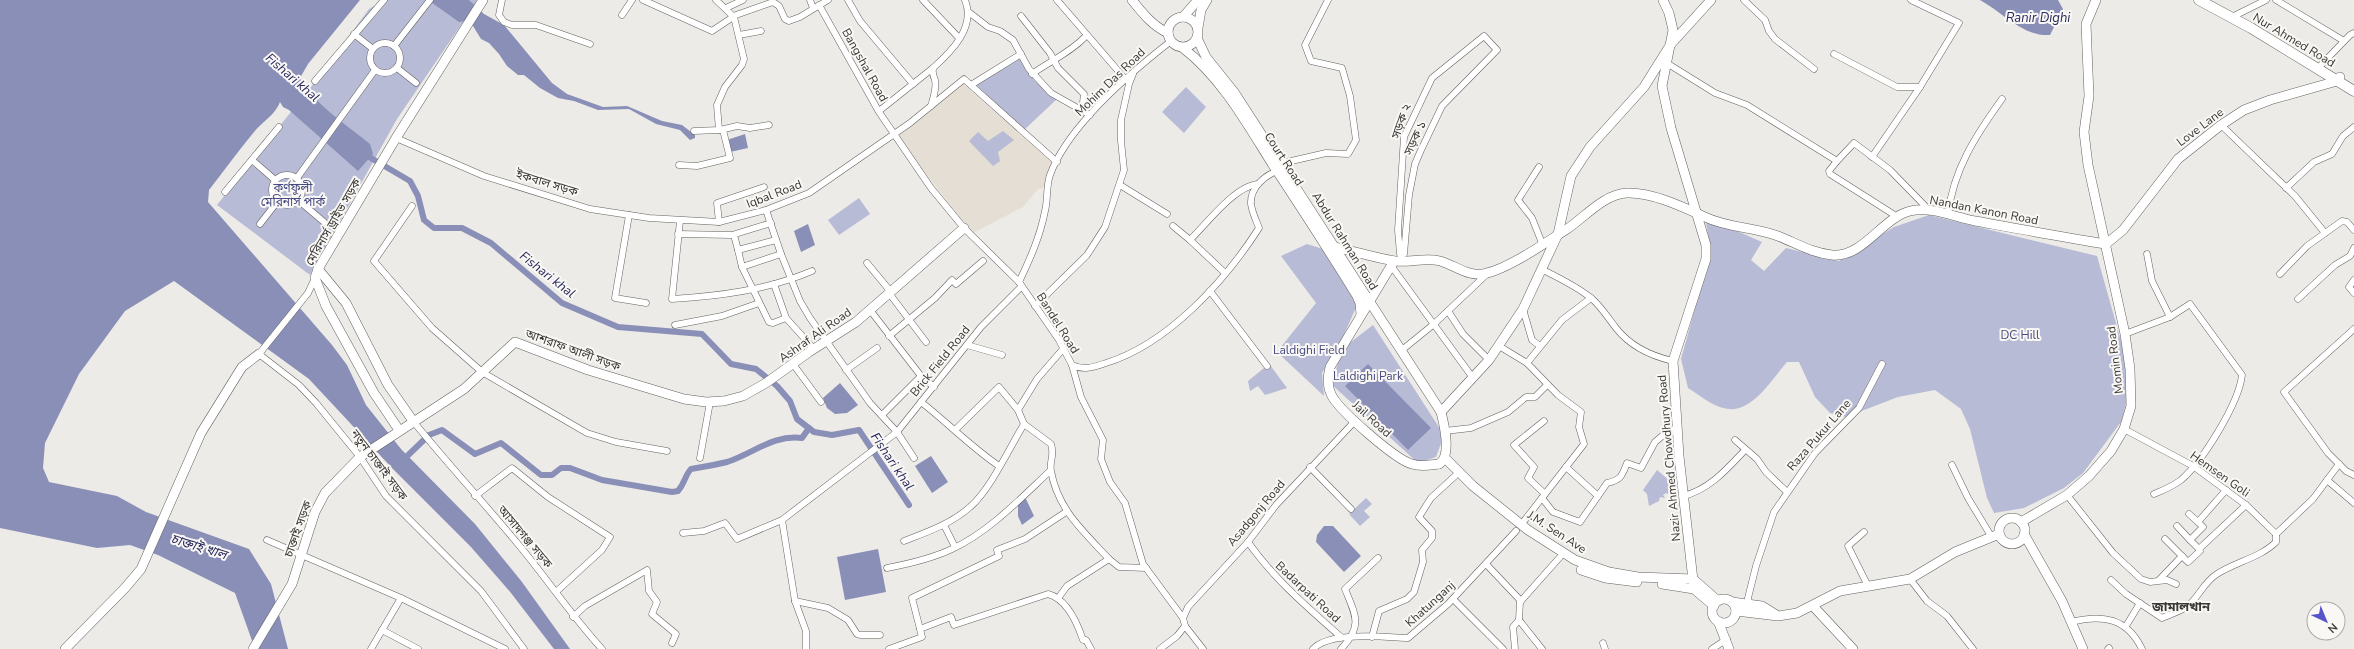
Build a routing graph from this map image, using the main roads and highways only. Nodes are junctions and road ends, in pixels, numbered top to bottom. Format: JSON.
{"nodes":[{"id":1,"x":483,"y":0,"type":"edge"},
{"id":2,"x":1132,"y":0,"type":"edge"},
{"id":3,"x":1198,"y":0,"type":"edge"},
{"id":4,"x":1207,"y":0,"type":"edge"},
{"id":5,"x":1663,"y":0,"type":"edge"},
{"id":6,"x":1711,"y":0,"type":"edge"},
{"id":7,"x":2096,"y":0,"type":"edge"},
{"id":8,"x":2200,"y":0,"type":"edge"},
{"id":9,"x":2209,"y":0,"type":"edge"},
{"id":10,"x":1183,"y":18,"type":"junction"},
{"id":11,"x":1198,"y":33,"type":"junction"},
{"id":12,"x":1170,"y":37,"type":"junction"},
{"id":13,"x":1671,"y":44,"type":"junction"},
{"id":14,"x":1183,"y":48,"type":"junction"},
{"id":15,"x":2339,"y":79,"type":"junction"},
{"id":16,"x":2354,"y":85,"type":"edge"},
{"id":17,"x":2354,"y":91,"type":"edge"},
{"id":18,"x":1696,"y":212,"type":"junction"},
{"id":19,"x":964,"y":228,"type":"road end"},
{"id":20,"x":1558,"y":234,"type":"junction"},
{"id":21,"x":2106,"y":244,"type":"junction"},
{"id":22,"x":1334,"y":247,"type":"junction"},
{"id":23,"x":1397,"y":261,"type":"junction"},
{"id":24,"x":318,"y":269,"type":"junction"},
{"id":25,"x":1369,"y":302,"type":"junction"},
{"id":26,"x":1361,"y":315,"type":"junction"},
{"id":27,"x":260,"y":354,"type":"road end"},
{"id":28,"x":656,"y":390,"type":"joint"},
{"id":29,"x":1441,"y":412,"type":"junction"},
{"id":30,"x":413,"y":421,"type":"junction"},
{"id":31,"x":398,"y":431,"type":"junction"},
{"id":32,"x":1442,"y":461,"type":"junction"},
{"id":33,"x":2021,"y":522,"type":"junction"},
{"id":34,"x":1995,"y":535,"type":"junction"},
{"id":35,"x":2023,"y":537,"type":"junction"},
{"id":36,"x":1693,"y":584,"type":"junction"},
{"id":37,"x":1716,"y":603,"type":"junction"},
{"id":38,"x":1734,"y":606,"type":"junction"},
{"id":39,"x":1813,"y":606,"type":"junction"},
{"id":40,"x":1721,"y":622,"type":"junction"},
{"id":41,"x":1728,"y":639,"type":"junction"},
{"id":42,"x":65,"y":649,"type":"edge"},
{"id":43,"x":253,"y":649,"type":"edge"},
{"id":44,"x":1729,"y":649,"type":"edge"},
{"id":45,"x":1734,"y":649,"type":"edge"},
{"id":46,"x":1853,"y":649,"type":"edge"},
{"id":47,"x":2080,"y":649,"type":"edge"},
{"id":48,"x":2083,"y":649,"type":"edge"}],
"edges":[{"from":1,"to":24,"type":"main road","name":"মেরিনার্স ড্রাইভ সড়ক"},
{"from":2,"to":12,"type":"main road"},
{"from":3,"to":10,"type":"main road"},
{"from":4,"to":11,"type":"main road"},
{"from":5,"to":13,"type":"main road"},
{"from":6,"to":13,"type":"main road"},
{"from":7,"to":21,"type":"main road","name":"Momin Road"},
{"from":8,"to":15,"type":"main road","name":"Nur Ahmed Road"},
{"from":9,"to":15,"type":"main road"},
{"from":10,"to":11,"type":"main road"},
{"from":10,"to":12,"type":"main road"},
{"from":11,"to":14,"type":"main road"},
{"from":11,"to":22,"type":"main road","name":"Abdur Rahman Road"},
{"from":12,"to":14,"type":"main road"},
{"from":13,"to":18,"type":"main road","name":"Nazir Ahmed Chowdhury Road"},
{"from":13,"to":20,"type":"main road"},
{"from":14,"to":26,"type":"main road","name":"Court Road"},
{"from":15,"to":16,"type":"main road"},
{"from":15,"to":17,"type":"main road","name":"Nur Ahmed Road"},
{"from":15,"to":21,"type":"main road","name":"Love Lane"},
{"from":18,"to":20,"type":"main road","name":"Nandan Kanon Road"},
{"from":18,"to":21,"type":"main road","name":"Nandan Kanon Road"},
{"from":18,"to":36,"type":"main road","name":"Nazir Ahmed Chowdhury Road"},
{"from":19,"to":28,"type":"main road","name":"Ashraf Ali Road"},
{"from":20,"to":23,"type":"main road","name":"Nandan Kanon Road"},
{"from":20,"to":29,"type":"main road"},
{"from":21,"to":33,"type":"main road","name":"Momin Road"},
{"from":22,"to":23,"type":"main road"},
{"from":22,"to":25,"type":"main road","name":"Abdur Rahman Road"},
{"from":23,"to":25,"type":"main road","name":"Jail Road"},
{"from":24,"to":30,"type":"main road"},
{"from":24,"to":31,"type":"main road","name":"মেরিনার্স ড্রাইভ সড়ক"},
{"from":25,"to":26,"type":"main road","name":"Jail Road"},
{"from":25,"to":29,"type":"main road","name":"Abdur Rahman Road"},
{"from":26,"to":32,"type":"main road","name":"Jail Road"},
{"from":27,"to":42,"type":"main road"},
{"from":28,"to":30,"type":"main road","name":"আশরাফ আলী সড়ক"},
{"from":29,"to":32,"type":"main road","name":"Abdur Rahman Road"},
{"from":30,"to":31,"type":"main road"},
{"from":31,"to":43,"type":"main road","name":"চাক্তাই সড়ক"},
{"from":32,"to":36,"type":"main road","name":"J.M. Sen Ave"},
{"from":32,"to":36,"type":"main road","name":"J.M. Sen Ave"},
{"from":33,"to":34,"type":"main road"},
{"from":33,"to":35,"type":"main road"},
{"from":34,"to":35,"type":"main road"},
{"from":34,"to":39,"type":"main road"},
{"from":35,"to":47,"type":"main road"},
{"from":35,"to":48,"type":"main road"},
{"from":36,"to":37,"type":"main road"},
{"from":37,"to":38,"type":"main road"},
{"from":37,"to":40,"type":"main road"},
{"from":38,"to":39,"type":"main road"},
{"from":38,"to":40,"type":"main road"},
{"from":39,"to":46,"type":"main road"},
{"from":40,"to":41,"type":"main road"},
{"from":41,"to":44,"type":"main road"},
{"from":41,"to":45,"type":"main road"}]}
